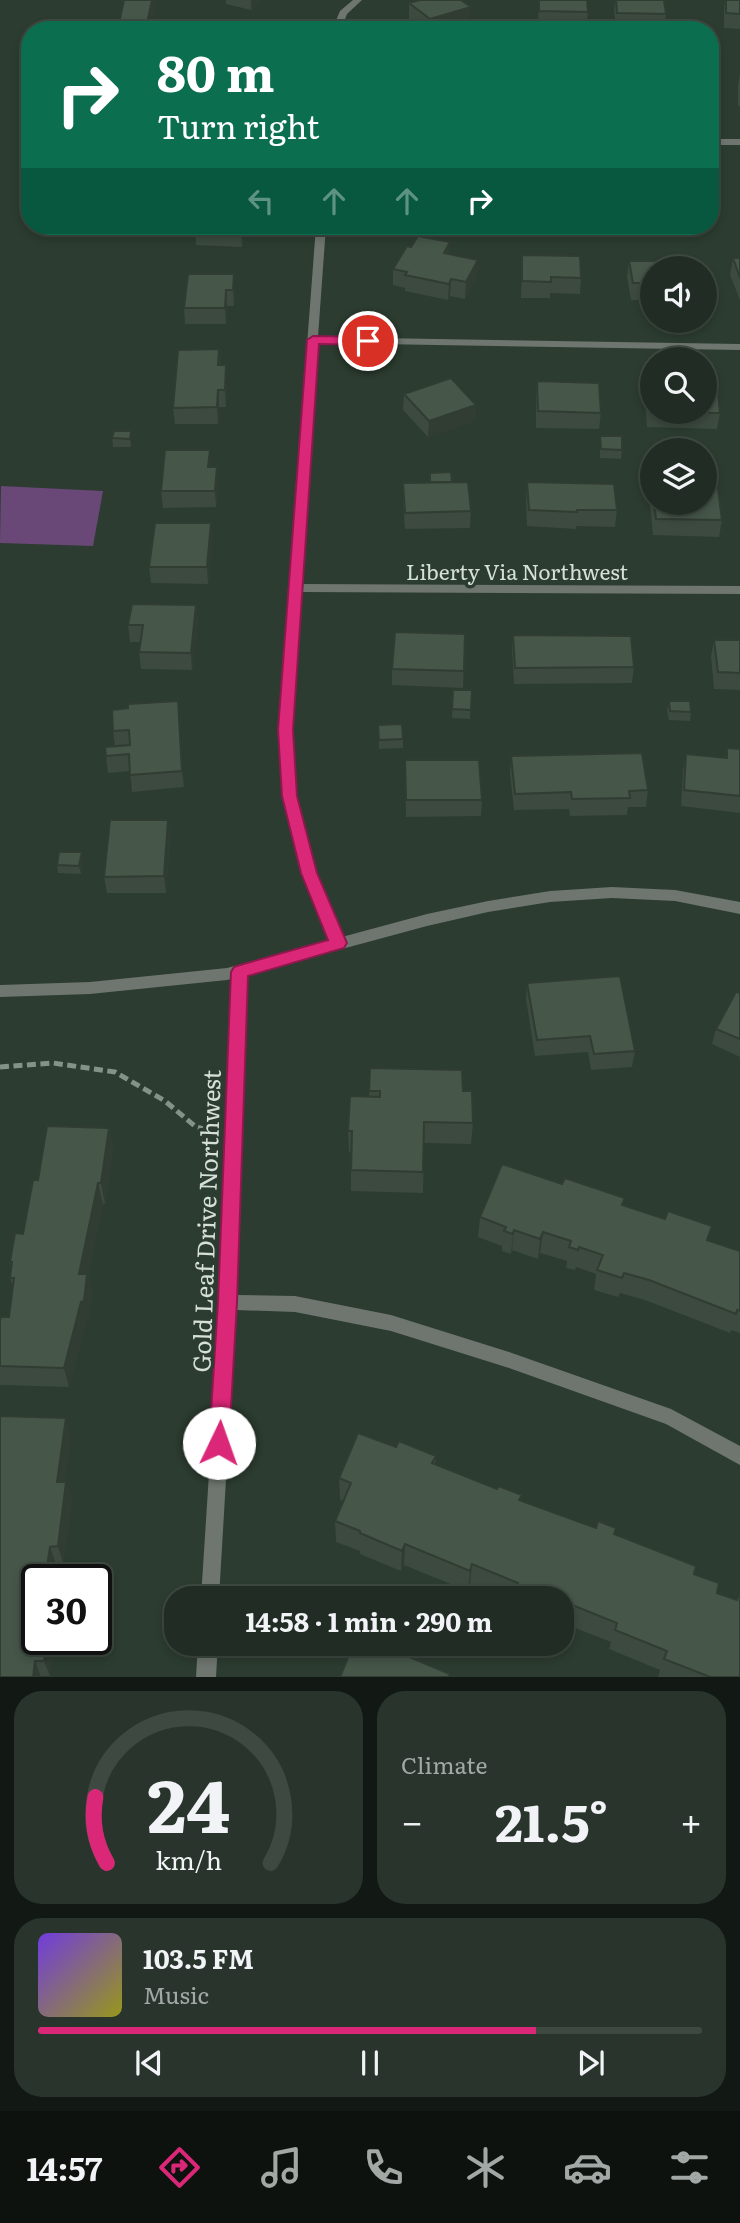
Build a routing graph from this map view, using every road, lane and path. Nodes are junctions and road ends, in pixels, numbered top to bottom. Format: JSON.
{"nodes":[{"id":1,"x":358,"y":0,"type":"edge"},
{"id":2,"x":340,"y":21,"type":"edge"},
{"id":3,"x":719,"y":142,"type":"edge"},
{"id":4,"x":740,"y":142,"type":"edge"},
{"id":5,"x":320,"y":235,"type":"edge"},
{"id":6,"x":313,"y":340,"type":"junction"},
{"id":7,"x":740,"y":347,"type":"edge"},
{"id":8,"x":294,"y":588,"type":"junction"},
{"id":9,"x":740,"y":590,"type":"edge"},
{"id":10,"x":740,"y":908,"type":"edge"},
{"id":11,"x":338,"y":943,"type":"junction"},
{"id":12,"x":240,"y":972,"type":"junction"},
{"id":13,"x":0,"y":991,"type":"edge"},
{"id":14,"x":0,"y":1067,"type":"edge"},
{"id":15,"x":234,"y":1137,"type":"junction"},
{"id":16,"x":228,"y":1302,"type":"junction"},
{"id":17,"x":740,"y":1456,"type":"edge"},
{"id":18,"x":211,"y":1586,"type":"edge"},
{"id":19,"x":207,"y":1656,"type":"edge"},
{"id":20,"x":206,"y":1677,"type":"edge"}],
"edges":[{"from":1,"to":2,"type":"street"},
{"from":3,"to":4,"type":"street"},
{"from":5,"to":6,"type":"street"},
{"from":6,"to":7,"type":"street"},
{"from":6,"to":8,"type":"street"},
{"from":8,"to":9,"type":"street","name":"Liberty Via Northwest"},
{"from":8,"to":11,"type":"street"},
{"from":10,"to":11,"type":"street"},
{"from":11,"to":12,"type":"street"},
{"from":12,"to":13,"type":"street"},
{"from":12,"to":15,"type":"street","name":"Gold Leaf Drive Northwest"},
{"from":14,"to":15,"type":"path"},
{"from":15,"to":16,"type":"street","name":"Gold Leaf Drive Northwest"},
{"from":16,"to":17,"type":"street"},
{"from":16,"to":18,"type":"street","name":"Gold Leaf Drive Northwest"},
{"from":19,"to":20,"type":"street"}]}
